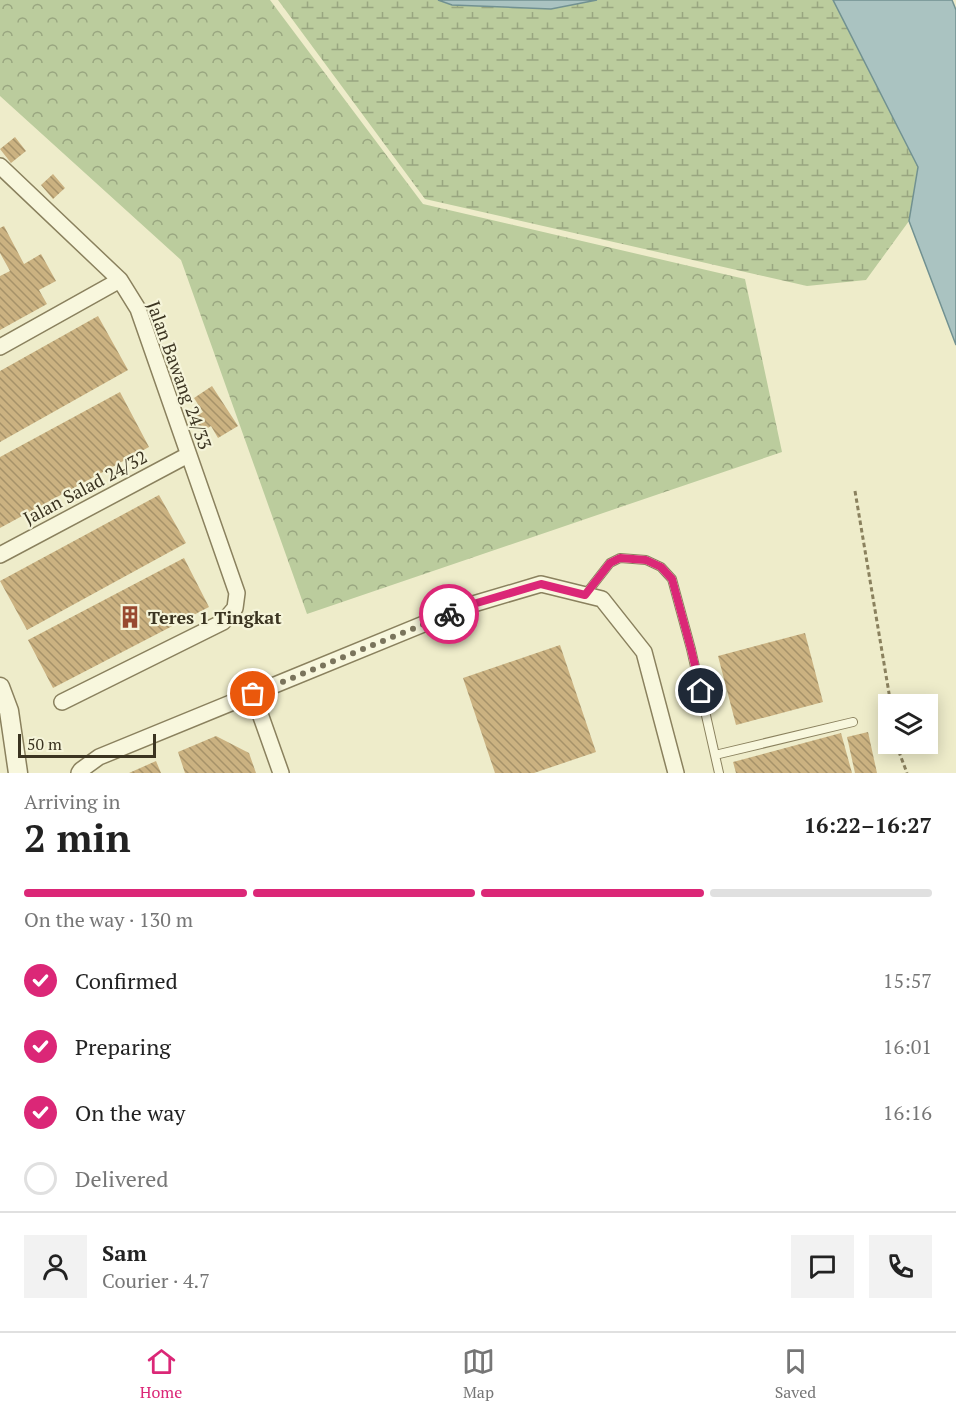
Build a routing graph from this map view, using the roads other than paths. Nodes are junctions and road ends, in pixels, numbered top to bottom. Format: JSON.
{"nodes":[{"id":1,"x":0,"y":166,"type":"edge"},
{"id":2,"x":120,"y":280,"type":"junction"},
{"id":3,"x":0,"y":347,"type":"edge"},
{"id":4,"x":188,"y":454,"type":"junction"},
{"id":5,"x":0,"y":555,"type":"edge"},
{"id":6,"x":585,"y":595,"type":"junction"},
{"id":7,"x":0,"y":687,"type":"edge"},
{"id":8,"x":253,"y":694,"type":"junction"},
{"id":9,"x":62,"y":702,"type":"dead end"},
{"id":10,"x":853,"y":722,"type":"dead end"},
{"id":11,"x":715,"y":755,"type":"junction"},
{"id":12,"x":18,"y":773,"type":"edge"},
{"id":13,"x":79,"y":773,"type":"edge"},
{"id":14,"x":281,"y":773,"type":"edge"},
{"id":15,"x":675,"y":773,"type":"edge"},
{"id":16,"x":719,"y":773,"type":"edge"}],
"edges":[{"from":1,"to":2,"type":"street","name":"Jalan Bawang 24/33"},
{"from":2,"to":3,"type":"street"},
{"from":2,"to":4,"type":"street","name":"Jalan Bawang 24/33"},
{"from":4,"to":5,"type":"street","name":"Jalan Salad 24/32"},
{"from":4,"to":9,"type":"street","name":"Jalan Bawang 24/33"},
{"from":6,"to":8,"type":"street"},
{"from":6,"to":11,"type":"lane"},
{"from":6,"to":15,"type":"street"},
{"from":7,"to":12,"type":"street"},
{"from":8,"to":13,"type":"street"},
{"from":8,"to":14,"type":"street"},
{"from":10,"to":11,"type":"lane"},
{"from":11,"to":16,"type":"lane"}]}
